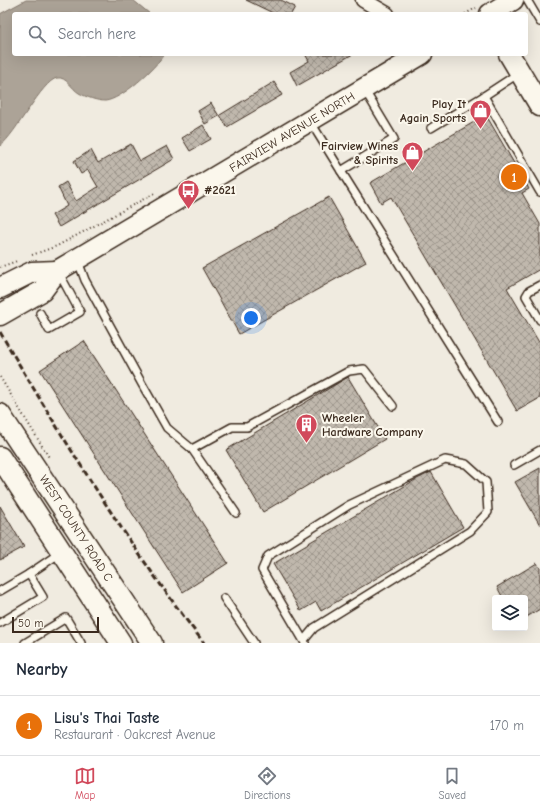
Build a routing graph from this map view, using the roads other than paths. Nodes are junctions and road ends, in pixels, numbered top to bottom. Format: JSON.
{"nodes":[{"id":1,"x":363,"y":0,"type":"edge"},
{"id":2,"x":513,"y":0,"type":"edge"},
{"id":3,"x":527,"y":0,"type":"edge"},
{"id":4,"x":384,"y":12,"type":"edge"},
{"id":5,"x":493,"y":12,"type":"edge"},
{"id":6,"x":540,"y":22,"type":"edge"},
{"id":7,"x":417,"y":56,"type":"edge"},
{"id":8,"x":510,"y":56,"type":"edge"},
{"id":9,"x":520,"y":72,"type":"junction"},
{"id":10,"x":364,"y":89,"type":"junction"},
{"id":11,"x":484,"y":96,"type":"junction"},
{"id":12,"x":540,"y":106,"type":"edge"},
{"id":13,"x":310,"y":121,"type":"junction"},
{"id":14,"x":430,"y":128,"type":"dead end"},
{"id":15,"x":341,"y":171,"type":"junction"},
{"id":16,"x":540,"y":192,"type":"edge"},
{"id":17,"x":77,"y":259,"type":"junction"},
{"id":18,"x":58,"y":271,"type":"junction"},
{"id":19,"x":540,"y":285,"type":"edge"},
{"id":20,"x":0,"y":288,"type":"edge"},
{"id":21,"x":40,"y":313,"type":"dead end"},
{"id":22,"x":0,"y":315,"type":"edge"},
{"id":23,"x":540,"y":320,"type":"edge"},
{"id":24,"x":393,"y":406,"type":"dead end"},
{"id":25,"x":0,"y":414,"type":"edge"},
{"id":26,"x":498,"y":422,"type":"dead end"},
{"id":27,"x":192,"y":449,"type":"junction"},
{"id":28,"x":540,"y":450,"type":"edge"},
{"id":29,"x":0,"y":457,"type":"edge"},
{"id":30,"x":514,"y":465,"type":"dead end"},
{"id":31,"x":236,"y":513,"type":"dead end"},
{"id":32,"x":62,"y":552,"type":"junction"},
{"id":33,"x":29,"y":574,"type":"junction"},
{"id":34,"x":0,"y":592,"type":"edge"},
{"id":35,"x":224,"y":598,"type":"dead end"},
{"id":36,"x":0,"y":623,"type":"edge"},
{"id":37,"x":305,"y":642,"type":"edge"},
{"id":38,"x":25,"y":643,"type":"edge"},
{"id":39,"x":81,"y":643,"type":"edge"},
{"id":40,"x":121,"y":643,"type":"edge"},
{"id":41,"x":152,"y":643,"type":"edge"},
{"id":42,"x":254,"y":643,"type":"edge"}],
"edges":[{"from":1,"to":4,"type":"street"},
{"from":2,"to":5,"type":"street"},
{"from":3,"to":6,"type":"lane"},
{"from":7,"to":10,"type":"street","name":"FAIRVIEW AVENUE NORTH"},
{"from":8,"to":9,"type":"street"},
{"from":9,"to":11,"type":"lane"},
{"from":9,"to":12,"type":"street"},
{"from":10,"to":13,"type":"street","name":"FAIRVIEW AVENUE NORTH"},
{"from":10,"to":15,"type":"lane"},
{"from":11,"to":14,"type":"lane"},
{"from":11,"to":16,"type":"lane"},
{"from":13,"to":15,"type":"lane"},
{"from":13,"to":17,"type":"street","name":"FAIRVIEW AVENUE NORTH"},
{"from":15,"to":26,"type":"lane"},
{"from":17,"to":18,"type":"street","name":"FAIRVIEW AVENUE NORTH"},
{"from":17,"to":27,"type":"lane"},
{"from":18,"to":20,"type":"street"},
{"from":18,"to":21,"type":"lane"},
{"from":18,"to":22,"type":"street","name":"FAIRVIEW AVENUE NORTH"},
{"from":19,"to":23,"type":"lane"},
{"from":24,"to":27,"type":"lane"},
{"from":25,"to":41,"type":"street","name":"WEST COUNTY ROAD C"},
{"from":27,"to":31,"type":"lane"},
{"from":28,"to":30,"type":"lane"},
{"from":29,"to":32,"type":"street","name":"WEST COUNTY ROAD C"},
{"from":32,"to":33,"type":"lane"},
{"from":32,"to":40,"type":"street","name":"WEST COUNTY ROAD C"},
{"from":33,"to":34,"type":"lane"},
{"from":33,"to":36,"type":"lane"},
{"from":35,"to":42,"type":"lane"},
{"from":37,"to":37,"type":"lane"},
{"from":38,"to":39,"type":"lane"}]}
